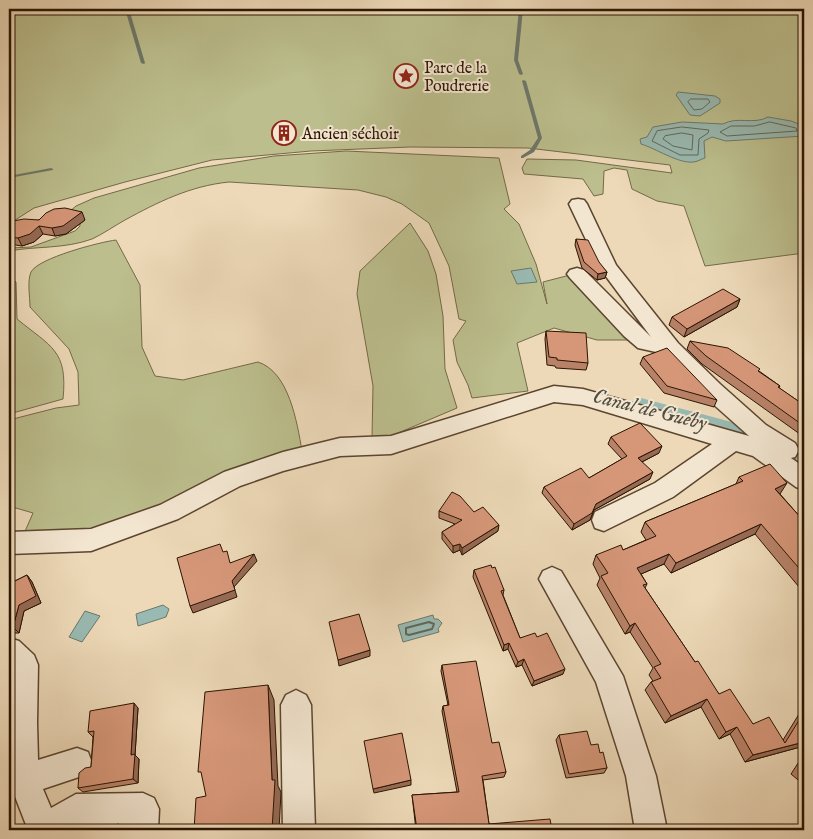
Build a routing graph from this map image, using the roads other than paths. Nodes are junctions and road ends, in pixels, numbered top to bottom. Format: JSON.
{"nodes":[{"id":1,"x":578,"y":204,"type":"dead end"},
{"id":2,"x":577,"y":274,"type":"dead end"},
{"id":3,"x":671,"y":348,"type":"junction"},
{"id":4,"x":734,"y":442,"type":"junction"},
{"id":5,"x":804,"y":462,"type":"edge"},
{"id":6,"x":804,"y":480,"type":"edge"},
{"id":7,"x":604,"y":520,"type":"dead end"},
{"id":8,"x":9,"y":543,"type":"edge"},
{"id":9,"x":552,"y":579,"type":"dead end"},
{"id":10,"x":9,"y":652,"type":"edge"},
{"id":11,"x":296,"y":705,"type":"dead end"},
{"id":12,"x":77,"y":763,"type":"dead end"},
{"id":13,"x":24,"y":780,"type":"junction"},
{"id":14,"x":42,"y":828,"type":"edge"},
{"id":15,"x":142,"y":830,"type":"edge"},
{"id":16,"x":299,"y":830,"type":"edge"},
{"id":17,"x":651,"y":830,"type":"edge"}],
"edges":[{"from":1,"to":3,"type":"street"},
{"from":2,"to":3,"type":"street"},
{"from":3,"to":5,"type":"street"},
{"from":4,"to":6,"type":"street"},
{"from":4,"to":7,"type":"street"},
{"from":4,"to":8,"type":"street"},
{"from":9,"to":17,"type":"street"},
{"from":10,"to":13,"type":"street"},
{"from":11,"to":16,"type":"street"},
{"from":12,"to":13,"type":"street"},
{"from":13,"to":14,"type":"street"},
{"from":14,"to":15,"type":"street"}]}
